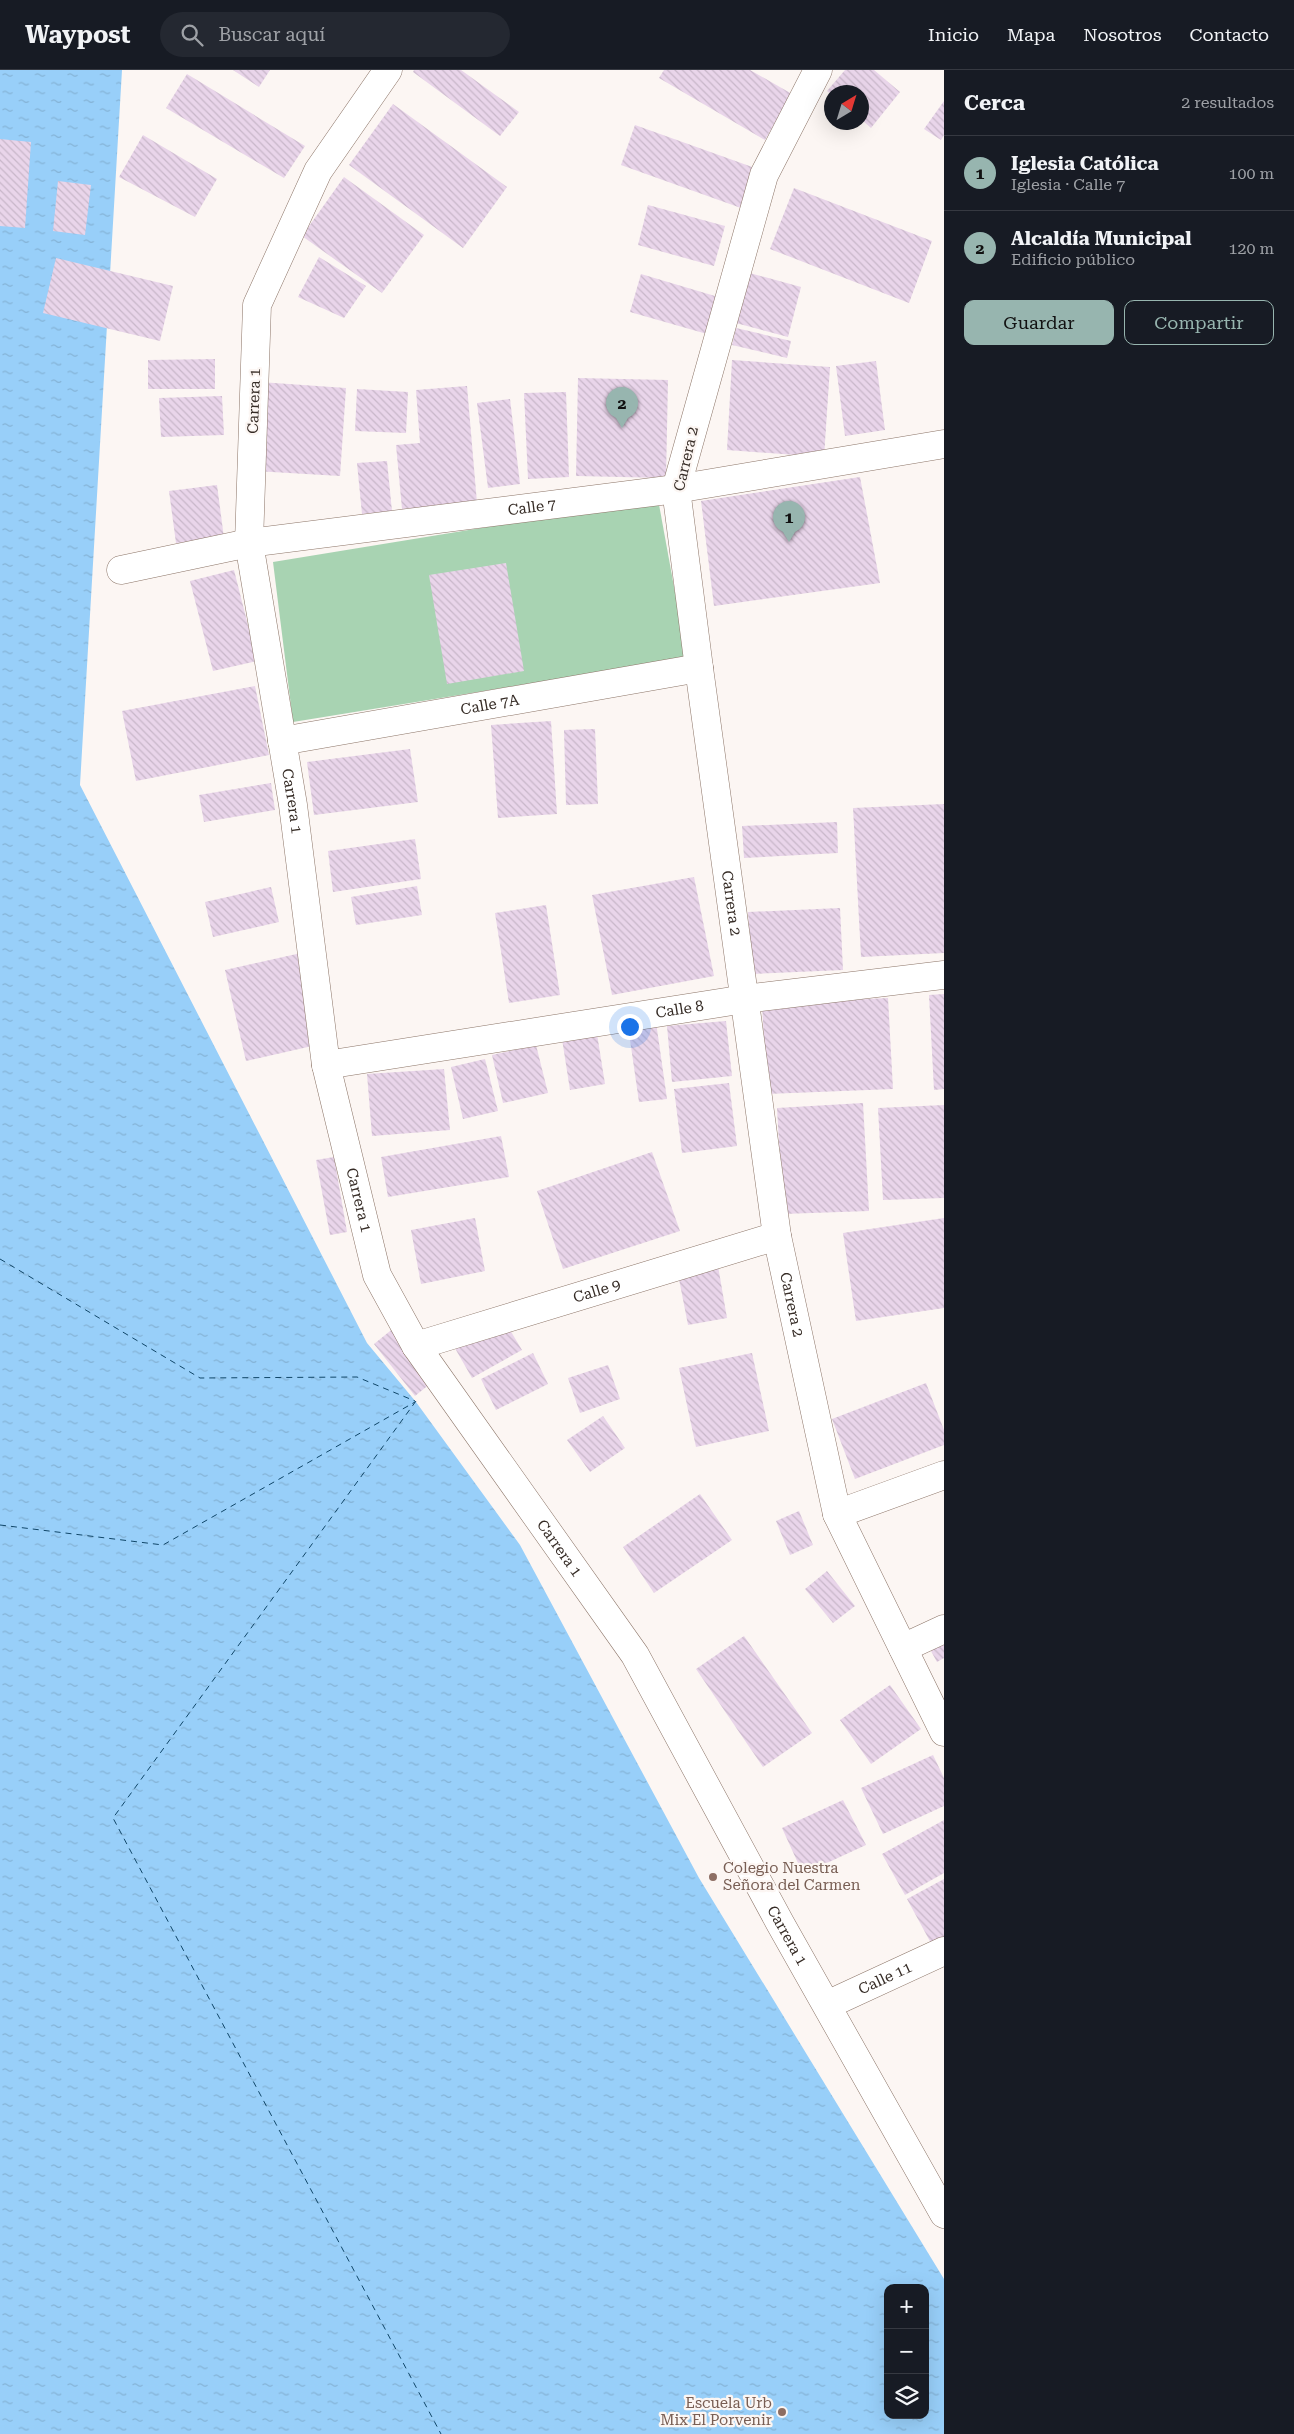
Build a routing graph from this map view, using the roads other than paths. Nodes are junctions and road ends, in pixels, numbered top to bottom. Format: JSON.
{"nodes":[{"id":1,"x":388,"y":70,"type":"edge"},
{"id":2,"x":818,"y":70,"type":"edge"},
{"id":3,"x":944,"y":444,"type":"edge"},
{"id":4,"x":676,"y":489,"type":"junction"},
{"id":5,"x":249,"y":543,"type":"junction"},
{"id":6,"x":121,"y":570,"type":"dead end"},
{"id":7,"x":699,"y":668,"type":"junction"},
{"id":8,"x":282,"y":741,"type":"junction"},
{"id":9,"x":944,"y":975,"type":"edge"},
{"id":10,"x":745,"y":999,"type":"junction"},
{"id":11,"x":326,"y":1065,"type":"junction"},
{"id":12,"x":777,"y":1236,"type":"junction"},
{"id":13,"x":416,"y":1346,"type":"junction"},
{"id":14,"x":944,"y":1475,"type":"edge"},
{"id":15,"x":838,"y":1514,"type":"junction"},
{"id":16,"x":944,"y":1629,"type":"edge"},
{"id":17,"x":903,"y":1648,"type":"junction"},
{"id":18,"x":944,"y":1732,"type":"edge"},
{"id":19,"x":944,"y":1951,"type":"edge"},
{"id":20,"x":826,"y":2005,"type":"junction"},
{"id":21,"x":944,"y":2214,"type":"edge"}],
"edges":[{"from":1,"to":5,"type":"street","name":"Carrera 1"},
{"from":2,"to":4,"type":"street","name":"Carrera 2"},
{"from":3,"to":4,"type":"street","name":"Calle 7"},
{"from":4,"to":5,"type":"street","name":"Calle 7"},
{"from":4,"to":7,"type":"street","name":"Carrera 2"},
{"from":5,"to":6,"type":"street","name":"Calle 7"},
{"from":5,"to":8,"type":"street","name":"Carrera 1"},
{"from":7,"to":8,"type":"street","name":"Calle 7A"},
{"from":7,"to":10,"type":"street","name":"Carrera 2"},
{"from":8,"to":11,"type":"street","name":"Carrera 1"},
{"from":9,"to":10,"type":"street","name":"Calle 8"},
{"from":10,"to":11,"type":"street","name":"Calle 8"},
{"from":10,"to":12,"type":"street","name":"Carrera 2"},
{"from":11,"to":13,"type":"street","name":"Carrera 1"},
{"from":12,"to":13,"type":"street","name":"Calle 9"},
{"from":12,"to":15,"type":"street","name":"Carrera 2"},
{"from":13,"to":20,"type":"street","name":"Carrera 1"},
{"from":14,"to":15,"type":"street"},
{"from":15,"to":17,"type":"street","name":"Carrera 2"},
{"from":16,"to":17,"type":"street"},
{"from":17,"to":18,"type":"street","name":"Carrera 2"},
{"from":19,"to":20,"type":"street","name":"Calle 11"},
{"from":20,"to":21,"type":"street","name":"Carrera 1"}]}
